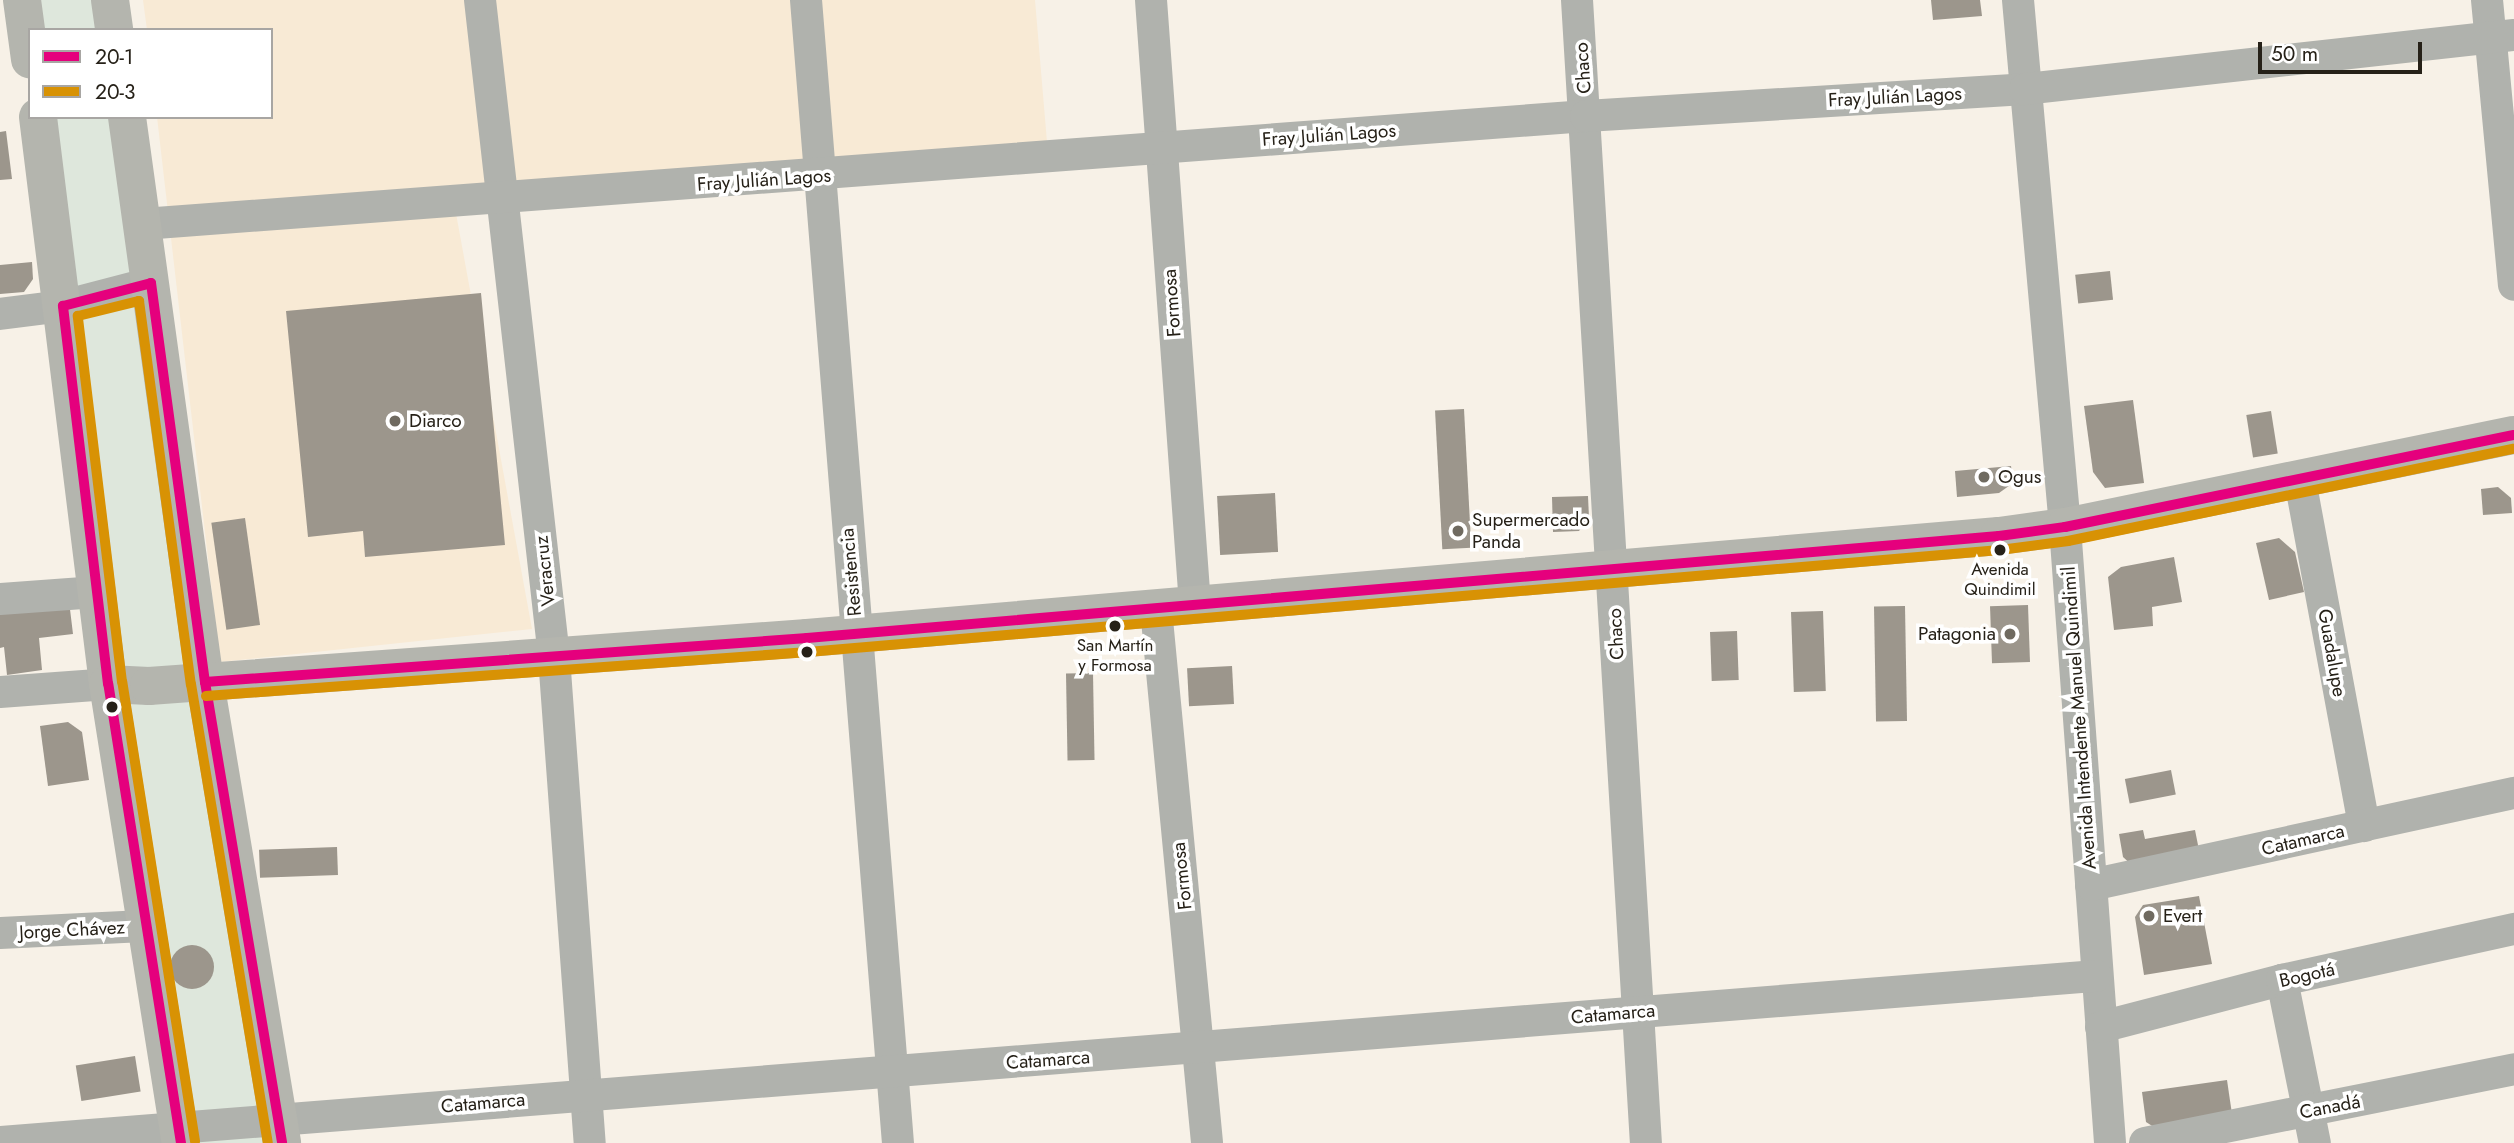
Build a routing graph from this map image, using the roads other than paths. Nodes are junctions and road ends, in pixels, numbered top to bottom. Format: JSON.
{"nodes":[{"id":1,"x":22,"y":0,"type":"edge"},
{"id":2,"x":110,"y":0,"type":"edge"},
{"id":3,"x":480,"y":0,"type":"edge"},
{"id":4,"x":806,"y":0,"type":"edge"},
{"id":5,"x":1151,"y":0,"type":"edge"},
{"id":6,"x":1577,"y":0,"type":"edge"},
{"id":7,"x":2018,"y":0,"type":"edge"},
{"id":8,"x":2487,"y":0,"type":"edge"},
{"id":9,"x":114,"y":28,"type":"edge"},
{"id":10,"x":2502,"y":36,"type":"edge"},
{"id":11,"x":28,"y":44,"type":"edge"},
{"id":12,"x":2025,"y":89,"type":"junction"},
{"id":13,"x":1586,"y":116,"type":"junction"},
{"id":14,"x":38,"y":119,"type":"edge"},
{"id":15,"x":127,"y":119,"type":"edge"},
{"id":16,"x":1161,"y":148,"type":"junction"},
{"id":17,"x":818,"y":177,"type":"junction"},
{"id":18,"x":505,"y":196,"type":"junction"},
{"id":19,"x":143,"y":223,"type":"junction"},
{"id":20,"x":151,"y":283,"type":"junction"},
{"id":21,"x":2514,"y":285,"type":"edge"},
{"id":22,"x":63,"y":306,"type":"junction"},
{"id":23,"x":0,"y":314,"type":"edge"},
{"id":24,"x":2514,"y":435,"type":"edge"},
{"id":25,"x":2300,"y":480,"type":"junction"},
{"id":26,"x":2064,"y":527,"type":"junction"},
{"id":27,"x":1612,"y":566,"type":"junction"},
{"id":28,"x":97,"y":592,"type":"junction"},
{"id":29,"x":0,"y":599,"type":"edge"},
{"id":30,"x":1195,"y":605,"type":"junction"},
{"id":31,"x":1156,"y":608,"type":"junction"},
{"id":32,"x":856,"y":633,"type":"junction"},
{"id":33,"x":554,"y":656,"type":"junction"},
{"id":34,"x":205,"y":682,"type":"junction"},
{"id":35,"x":108,"y":684,"type":"junction"},
{"id":36,"x":0,"y":692,"type":"edge"},
{"id":37,"x":2514,"y":793,"type":"edge"},
{"id":38,"x":2364,"y":826,"type":"junction"},
{"id":39,"x":2091,"y":885,"type":"junction"},
{"id":40,"x":144,"y":926,"type":"junction"},
{"id":41,"x":2514,"y":929,"type":"edge"},
{"id":42,"x":0,"y":933,"type":"edge"},
{"id":43,"x":2096,"y":976,"type":"junction"},
{"id":44,"x":2282,"y":980,"type":"junction"},
{"id":45,"x":1637,"y":1012,"type":"junction"},
{"id":46,"x":2101,"y":1027,"type":"junction"},
{"id":47,"x":1199,"y":1049,"type":"junction"},
{"id":48,"x":2514,"y":1069,"type":"edge"},
{"id":49,"x":892,"y":1072,"type":"junction"},
{"id":50,"x":586,"y":1093,"type":"junction"},
{"id":51,"x":2309,"y":1111,"type":"junction"},
{"id":52,"x":281,"y":1132,"type":"edge"},
{"id":53,"x":179,"y":1136,"type":"edge"},
{"id":54,"x":0,"y":1142,"type":"edge"},
{"id":55,"x":590,"y":1143,"type":"edge"},
{"id":56,"x":898,"y":1143,"type":"edge"},
{"id":57,"x":1207,"y":1143,"type":"edge"},
{"id":58,"x":1646,"y":1143,"type":"edge"},
{"id":59,"x":2110,"y":1143,"type":"edge"},
{"id":60,"x":2145,"y":1143,"type":"edge"},
{"id":61,"x":2315,"y":1143,"type":"edge"}],
"edges":[{"from":1,"to":11,"type":"main road"},
{"from":2,"to":9,"type":"main road"},
{"from":3,"to":18,"type":"street","name":"Veracruz"},
{"from":4,"to":17,"type":"street","name":"Resistencia"},
{"from":5,"to":16,"type":"street","name":"Formosa"},
{"from":6,"to":13,"type":"street","name":"Chaco"},
{"from":7,"to":12,"type":"street","name":"Avenida Intendente Manuel Quindimil"},
{"from":8,"to":10,"type":"street"},
{"from":10,"to":12,"type":"street","name":"Fray Julián Lagos"},
{"from":10,"to":21,"type":"street"},
{"from":12,"to":13,"type":"street","name":"Fray Julián Lagos"},
{"from":12,"to":26,"type":"street","name":"Avenida Intendente Manuel Quindimil"},
{"from":13,"to":16,"type":"street","name":"Fray Julián Lagos"},
{"from":13,"to":27,"type":"street","name":"Chaco"},
{"from":14,"to":22,"type":"main road"},
{"from":15,"to":19,"type":"main road"},
{"from":16,"to":17,"type":"street","name":"Fray Julián Lagos"},
{"from":16,"to":30,"type":"street","name":"Formosa"},
{"from":17,"to":18,"type":"street","name":"Fray Julián Lagos"},
{"from":17,"to":32,"type":"street","name":"Resistencia"},
{"from":18,"to":19,"type":"street","name":"Fray Julián Lagos"},
{"from":18,"to":33,"type":"street","name":"Veracruz"},
{"from":19,"to":20,"type":"main road"},
{"from":20,"to":22,"type":"street"},
{"from":20,"to":34,"type":"main road"},
{"from":22,"to":23,"type":"street"},
{"from":22,"to":28,"type":"main road"},
{"from":24,"to":25,"type":"main road"},
{"from":25,"to":26,"type":"main road"},
{"from":25,"to":38,"type":"street","name":"Guadalupe"},
{"from":26,"to":27,"type":"main road"},
{"from":26,"to":39,"type":"street","name":"Avenida Intendente Manuel Quindimil"},
{"from":27,"to":30,"type":"main road"},
{"from":27,"to":45,"type":"street","name":"Chaco"},
{"from":28,"to":29,"type":"street"},
{"from":28,"to":35,"type":"main road"},
{"from":30,"to":31,"type":"main road"},
{"from":31,"to":32,"type":"main road"},
{"from":31,"to":47,"type":"street","name":"Formosa"},
{"from":32,"to":33,"type":"main road"},
{"from":32,"to":49,"type":"street","name":"Resistencia"},
{"from":33,"to":34,"type":"main road"},
{"from":33,"to":50,"type":"street","name":"Veracruz"},
{"from":34,"to":35,"type":"main road"},
{"from":34,"to":52,"type":"main road"},
{"from":35,"to":36,"type":"street"},
{"from":35,"to":40,"type":"main road"},
{"from":37,"to":38,"type":"street","name":"Catamarca"},
{"from":38,"to":39,"type":"street","name":"Catamarca"},
{"from":39,"to":43,"type":"street","name":"Avenida Intendente Manuel Quindimil"},
{"from":40,"to":42,"type":"street","name":"Jorge Chávez"},
{"from":40,"to":53,"type":"main road"},
{"from":41,"to":44,"type":"street","name":"Bogotá"},
{"from":43,"to":45,"type":"street","name":"Catamarca"},
{"from":43,"to":46,"type":"street","name":"Avenida Intendente Manuel Quindimil"},
{"from":44,"to":46,"type":"street","name":"Bogotá"},
{"from":44,"to":51,"type":"street"},
{"from":45,"to":47,"type":"street","name":"Catamarca"},
{"from":45,"to":58,"type":"street","name":"Chaco"},
{"from":46,"to":59,"type":"street","name":"Avenida Intendente Manuel Quindimil"},
{"from":47,"to":49,"type":"street","name":"Catamarca"},
{"from":47,"to":57,"type":"street","name":"Formosa"},
{"from":48,"to":51,"type":"street","name":"Canadá"},
{"from":49,"to":50,"type":"street","name":"Catamarca"},
{"from":49,"to":56,"type":"street","name":"Resistencia"},
{"from":50,"to":52,"type":"street","name":"Catamarca"},
{"from":50,"to":55,"type":"street","name":"Veracruz"},
{"from":51,"to":60,"type":"street","name":"Canadá"},
{"from":51,"to":61,"type":"street"},
{"from":52,"to":53,"type":"street","name":"Catamarca"},
{"from":53,"to":54,"type":"street","name":"Catamarca"}]}
